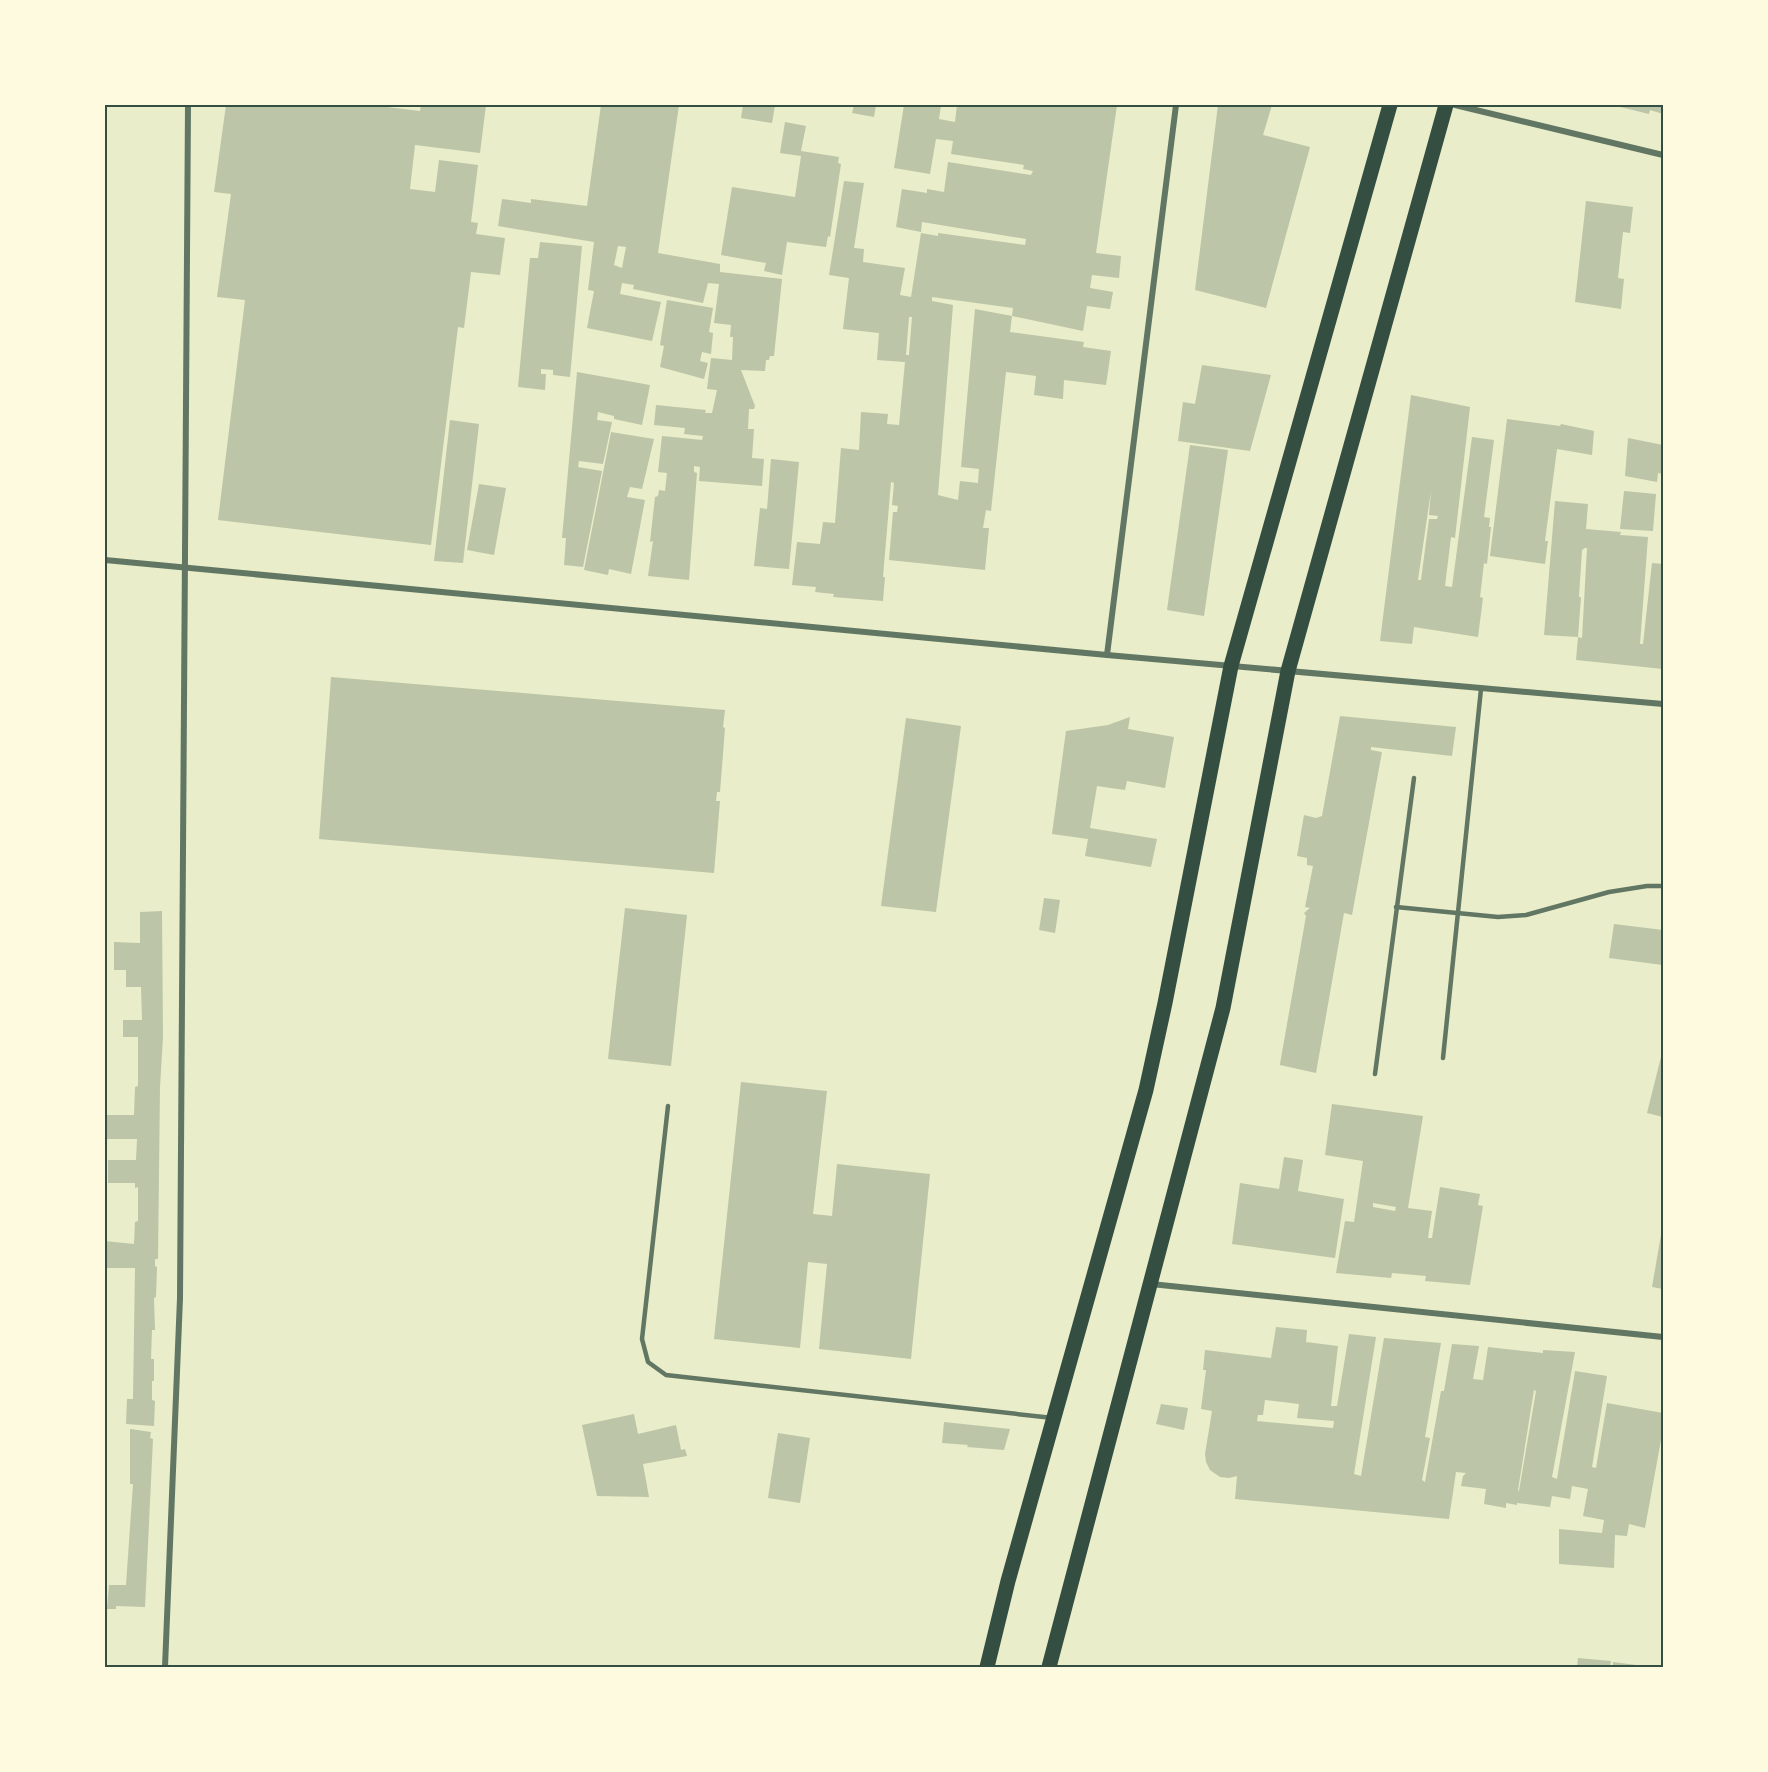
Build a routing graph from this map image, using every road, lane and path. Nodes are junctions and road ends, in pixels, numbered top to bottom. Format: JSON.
{"nodes":[{"id":1,"x":188,"y":105,"type":"edge"},
{"id":2,"x":1176,"y":105,"type":"edge"},
{"id":3,"x":1390,"y":105,"type":"edge"},
{"id":4,"x":1446,"y":105,"type":"edge"},
{"id":5,"x":1455,"y":105,"type":"edge"},
{"id":6,"x":1663,"y":155,"type":"edge"},
{"id":7,"x":105,"y":560,"type":"edge"},
{"id":8,"x":185,"y":568,"type":"junction"},
{"id":9,"x":1107,"y":655,"type":"junction"},
{"id":10,"x":1231,"y":666,"type":"junction"},
{"id":11,"x":1288,"y":672,"type":"junction"},
{"id":12,"x":1481,"y":689,"type":"junction"},
{"id":13,"x":1663,"y":704,"type":"edge"},
{"id":14,"x":1414,"y":778,"type":"dead end"},
{"id":15,"x":1663,"y":886,"type":"edge"},
{"id":16,"x":1396,"y":907,"type":"junction"},
{"id":17,"x":1458,"y":914,"type":"junction"},
{"id":18,"x":1443,"y":1058,"type":"dead end"},
{"id":19,"x":1375,"y":1074,"type":"dead end"},
{"id":20,"x":668,"y":1106,"type":"dead end"},
{"id":21,"x":1151,"y":1284,"type":"junction"},
{"id":22,"x":1663,"y":1337,"type":"edge"},
{"id":23,"x":1054,"y":1418,"type":"junction"},
{"id":24,"x":165,"y":1667,"type":"edge"},
{"id":25,"x":987,"y":1667,"type":"edge"},
{"id":26,"x":1049,"y":1667,"type":"edge"}],
"edges":[{"from":1,"to":8,"type":"street"},
{"from":2,"to":9,"type":"street"},
{"from":3,"to":10,"type":"main road"},
{"from":4,"to":11,"type":"main road"},
{"from":5,"to":6,"type":"street"},
{"from":7,"to":8,"type":"street"},
{"from":8,"to":9,"type":"street"},
{"from":8,"to":24,"type":"street"},
{"from":9,"to":10,"type":"street"},
{"from":10,"to":11,"type":"street"},
{"from":10,"to":23,"type":"main road"},
{"from":11,"to":12,"type":"street"},
{"from":11,"to":21,"type":"main road"},
{"from":12,"to":13,"type":"street"},
{"from":12,"to":17,"type":"lane"},
{"from":14,"to":16,"type":"lane"},
{"from":15,"to":17,"type":"lane"},
{"from":16,"to":17,"type":"lane"},
{"from":16,"to":19,"type":"lane"},
{"from":17,"to":18,"type":"lane"},
{"from":20,"to":23,"type":"lane"},
{"from":21,"to":22,"type":"street"},
{"from":21,"to":26,"type":"main road"},
{"from":23,"to":25,"type":"main road"}]}
